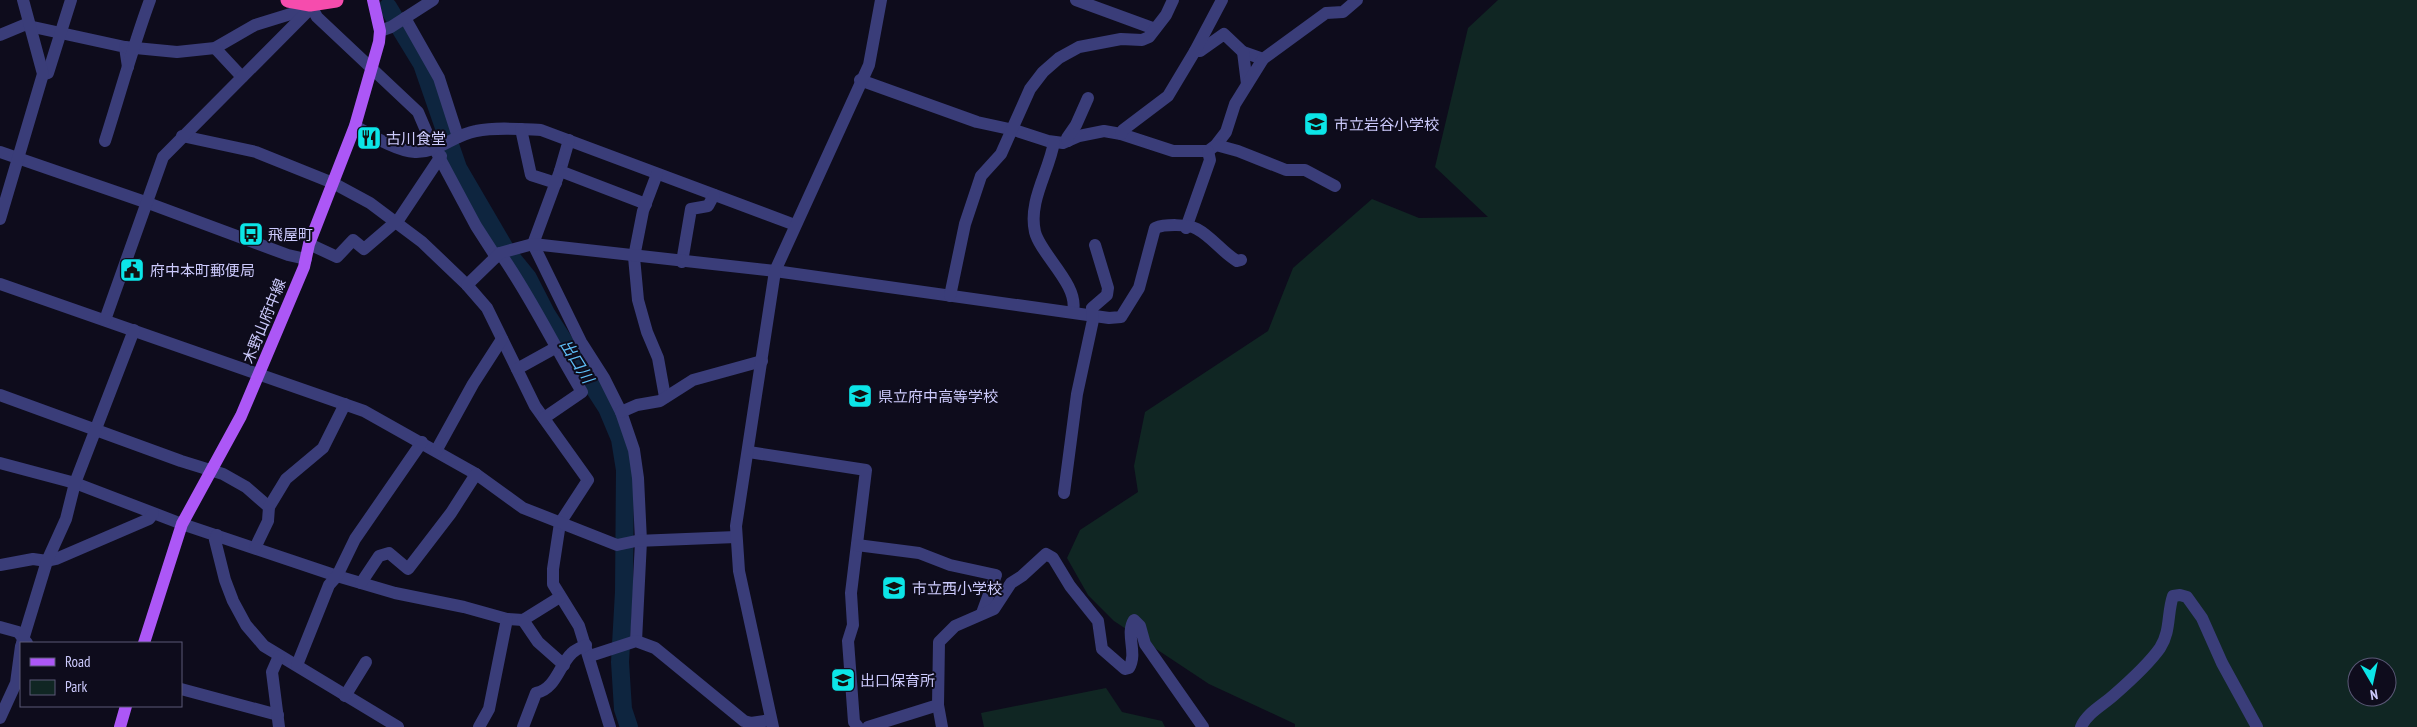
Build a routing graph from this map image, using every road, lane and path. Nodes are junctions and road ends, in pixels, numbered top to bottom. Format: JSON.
{"nodes":[{"id":1,"x":23,"y":0,"type":"edge"},
{"id":2,"x":71,"y":0,"type":"edge"},
{"id":3,"x":150,"y":0,"type":"edge"},
{"id":4,"x":288,"y":0,"type":"edge"},
{"id":5,"x":336,"y":0,"type":"edge"},
{"id":6,"x":373,"y":0,"type":"edge"},
{"id":7,"x":433,"y":0,"type":"edge"},
{"id":8,"x":882,"y":0,"type":"edge"},
{"id":9,"x":1076,"y":0,"type":"edge"},
{"id":10,"x":1172,"y":0,"type":"edge"},
{"id":11,"x":1222,"y":0,"type":"edge"},
{"id":12,"x":1357,"y":0,"type":"edge"},
{"id":13,"x":310,"y":1,"type":"edge"},
{"id":14,"x":405,"y":18,"type":"junction"},
{"id":15,"x":31,"y":26,"type":"junction"},
{"id":16,"x":386,"y":29,"type":"junction"},
{"id":17,"x":1155,"y":29,"type":"junction"},
{"id":18,"x":60,"y":32,"type":"junction"},
{"id":19,"x":0,"y":35,"type":"edge"},
{"id":20,"x":128,"y":48,"type":"junction"},
{"id":21,"x":215,"y":48,"type":"junction"},
{"id":22,"x":1195,"y":51,"type":"junction"},
{"id":23,"x":1243,"y":52,"type":"junction"},
{"id":24,"x":1263,"y":59,"type":"junction"},
{"id":25,"x":372,"y":69,"type":"junction"},
{"id":26,"x":43,"y":74,"type":"junction"},
{"id":27,"x":242,"y":77,"type":"junction"},
{"id":28,"x":860,"y":80,"type":"junction"},
{"id":29,"x":1248,"y":84,"type":"junction"},
{"id":30,"x":1088,"y":98,"type":"dead end"},
{"id":31,"x":355,"y":126,"type":"junction"},
{"id":32,"x":521,"y":129,"type":"junction"},
{"id":33,"x":1014,"y":130,"type":"junction"},
{"id":34,"x":1121,"y":134,"type":"junction"},
{"id":35,"x":182,"y":136,"type":"junction"},
{"id":36,"x":458,"y":137,"type":"junction"},
{"id":37,"x":569,"y":140,"type":"junction"},
{"id":38,"x":105,"y":141,"type":"dead end"},
{"id":39,"x":1068,"y":141,"type":"junction"},
{"id":40,"x":1054,"y":142,"type":"junction"},
{"id":41,"x":1212,"y":148,"type":"junction"},
{"id":42,"x":0,"y":152,"type":"edge"},
{"id":43,"x":439,"y":152,"type":"junction"},
{"id":44,"x":19,"y":159,"type":"junction"},
{"id":45,"x":657,"y":174,"type":"junction"},
{"id":46,"x":558,"y":177,"type":"junction"},
{"id":47,"x":333,"y":183,"type":"junction"},
{"id":48,"x":1335,"y":186,"type":"dead end"},
{"id":49,"x":714,"y":195,"type":"junction"},
{"id":50,"x":148,"y":203,"type":"junction"},
{"id":51,"x":646,"y":204,"type":"junction"},
{"id":52,"x":0,"y":219,"type":"edge"},
{"id":53,"x":396,"y":222,"type":"junction"},
{"id":54,"x":795,"y":225,"type":"junction"},
{"id":55,"x":1186,"y":228,"type":"junction"},
{"id":56,"x":308,"y":244,"type":"junction"},
{"id":57,"x":533,"y":244,"type":"junction"},
{"id":58,"x":1094,"y":245,"type":"dead end"},
{"id":59,"x":498,"y":255,"type":"junction"},
{"id":60,"x":634,"y":257,"type":"junction"},
{"id":61,"x":306,"y":259,"type":"junction"},
{"id":62,"x":1241,"y":260,"type":"dead end"},
{"id":63,"x":682,"y":262,"type":"junction"},
{"id":64,"x":775,"y":271,"type":"junction"},
{"id":65,"x":0,"y":284,"type":"edge"},
{"id":66,"x":467,"y":285,"type":"junction"},
{"id":67,"x":950,"y":296,"type":"junction"},
{"id":68,"x":1074,"y":311,"type":"junction"},
{"id":69,"x":1091,"y":314,"type":"junction"},
{"id":70,"x":105,"y":320,"type":"junction"},
{"id":71,"x":134,"y":330,"type":"junction"},
{"id":72,"x":502,"y":339,"type":"junction"},
{"id":73,"x":555,"y":348,"type":"junction"},
{"id":74,"x":762,"y":361,"type":"junction"},
{"id":75,"x":517,"y":369,"type":"junction"},
{"id":76,"x":260,"y":374,"type":"junction"},
{"id":77,"x":0,"y":394,"type":"edge"},
{"id":78,"x":666,"y":397,"type":"junction"},
{"id":79,"x":345,"y":404,"type":"junction"},
{"id":80,"x":621,"y":412,"type":"junction"},
{"id":81,"x":544,"y":418,"type":"junction"},
{"id":82,"x":97,"y":429,"type":"junction"},
{"id":83,"x":422,"y":442,"type":"junction"},
{"id":84,"x":436,"y":451,"type":"junction"},
{"id":85,"x":749,"y":452,"type":"junction"},
{"id":86,"x":0,"y":464,"type":"edge"},
{"id":87,"x":211,"y":469,"type":"junction"},
{"id":88,"x":476,"y":474,"type":"junction"},
{"id":89,"x":75,"y":483,"type":"junction"},
{"id":90,"x":1064,"y":493,"type":"dead end"},
{"id":91,"x":269,"y":506,"type":"junction"},
{"id":92,"x":153,"y":514,"type":"junction"},
{"id":93,"x":560,"y":523,"type":"junction"},
{"id":94,"x":182,"y":524,"type":"junction"},
{"id":95,"x":216,"y":535,"type":"junction"},
{"id":96,"x":736,"y":537,"type":"junction"},
{"id":97,"x":639,"y":541,"type":"junction"},
{"id":98,"x":857,"y":545,"type":"junction"},
{"id":99,"x":255,"y":548,"type":"junction"},
{"id":100,"x":47,"y":561,"type":"junction"},
{"id":101,"x":0,"y":565,"type":"edge"},
{"id":102,"x":996,"y":575,"type":"junction"},
{"id":103,"x":337,"y":576,"type":"junction"},
{"id":104,"x":360,"y":582,"type":"junction"},
{"id":105,"x":1010,"y":583,"type":"junction"},
{"id":106,"x":560,"y":597,"type":"junction"},
{"id":107,"x":982,"y":613,"type":"junction"},
{"id":108,"x":507,"y":619,"type":"junction"},
{"id":109,"x":523,"y":620,"type":"junction"},
{"id":110,"x":0,"y":627,"type":"edge"},
{"id":111,"x":636,"y":641,"type":"junction"},
{"id":112,"x":23,"y":642,"type":"edge"},
{"id":113,"x":23,"y":642,"type":"edge"},
{"id":114,"x":144,"y":642,"type":"edge"},
{"id":115,"x":264,"y":646,"type":"junction"},
{"id":116,"x":588,"y":651,"type":"junction"},
{"id":117,"x":279,"y":656,"type":"junction"},
{"id":118,"x":20,"y":660,"type":"edge"},
{"id":119,"x":366,"y":662,"type":"dead end"},
{"id":120,"x":297,"y":665,"type":"junction"},
{"id":121,"x":564,"y":665,"type":"junction"},
{"id":122,"x":272,"y":672,"type":"junction"},
{"id":123,"x":182,"y":689,"type":"edge"},
{"id":124,"x":345,"y":696,"type":"junction"},
{"id":125,"x":938,"y":705,"type":"junction"},
{"id":126,"x":126,"y":707,"type":"edge"},
{"id":127,"x":0,"y":718,"type":"edge"},
{"id":128,"x":278,"y":721,"type":"edge"},
{"id":129,"x":772,"y":724,"type":"edge"},
{"id":130,"x":120,"y":727,"type":"edge"},
{"id":131,"x":398,"y":727,"type":"edge"},
{"id":132,"x":480,"y":727,"type":"edge"},
{"id":133,"x":523,"y":727,"type":"edge"},
{"id":134,"x":610,"y":727,"type":"edge"},
{"id":135,"x":858,"y":727,"type":"edge"},
{"id":136,"x":868,"y":727,"type":"edge"},
{"id":137,"x":942,"y":727,"type":"edge"},
{"id":138,"x":1203,"y":727,"type":"edge"},
{"id":139,"x":2081,"y":727,"type":"edge"},
{"id":140,"x":2257,"y":727,"type":"edge"}],
"edges":[{"from":1,"to":15,"type":"street"},
{"from":2,"to":18,"type":"street"},
{"from":3,"to":20,"type":"street"},
{"from":4,"to":13,"type":"highway"},
{"from":5,"to":13,"type":"highway"},
{"from":6,"to":16,"type":"main road","name":"木野山府中線"},
{"from":7,"to":14,"type":"street"},
{"from":8,"to":28,"type":"street"},
{"from":9,"to":17,"type":"street"},
{"from":10,"to":17,"type":"street"},
{"from":11,"to":22,"type":"street"},
{"from":12,"to":24,"type":"street"},
{"from":13,"to":21,"type":"street"},
{"from":13,"to":25,"type":"street"},
{"from":13,"to":27,"type":"street"},
{"from":14,"to":16,"type":"street"},
{"from":14,"to":36,"type":"street"},
{"from":15,"to":18,"type":"street"},
{"from":15,"to":19,"type":"street"},
{"from":15,"to":26,"type":"street"},
{"from":16,"to":25,"type":"main road","name":"木野山府中線"},
{"from":17,"to":33,"type":"street"},
{"from":18,"to":20,"type":"street"},
{"from":18,"to":26,"type":"street"},
{"from":20,"to":21,"type":"street"},
{"from":20,"to":38,"type":"street"},
{"from":21,"to":27,"type":"street"},
{"from":22,"to":23,"type":"street"},
{"from":22,"to":34,"type":"street"},
{"from":23,"to":24,"type":"street"},
{"from":23,"to":29,"type":"street"},
{"from":24,"to":29,"type":"street"},
{"from":25,"to":31,"type":"main road","name":"木野山府中線"},
{"from":25,"to":43,"type":"street"},
{"from":26,"to":44,"type":"street"},
{"from":27,"to":35,"type":"street"},
{"from":28,"to":33,"type":"street"},
{"from":28,"to":54,"type":"street"},
{"from":29,"to":41,"type":"street"},
{"from":30,"to":39,"type":"street"},
{"from":31,"to":43,"type":"street"},
{"from":31,"to":47,"type":"main road","name":"木野山府中線"},
{"from":32,"to":36,"type":"street"},
{"from":32,"to":37,"type":"street"},
{"from":32,"to":46,"type":"street"},
{"from":33,"to":40,"type":"street"},
{"from":33,"to":67,"type":"street"},
{"from":34,"to":39,"type":"street"},
{"from":34,"to":41,"type":"street"},
{"from":35,"to":47,"type":"street"},
{"from":35,"to":50,"type":"street"},
{"from":36,"to":43,"type":"street"},
{"from":37,"to":45,"type":"street"},
{"from":37,"to":46,"type":"street"},
{"from":39,"to":40,"type":"street"},
{"from":40,"to":68,"type":"street"},
{"from":41,"to":48,"type":"street"},
{"from":41,"to":55,"type":"street"},
{"from":42,"to":44,"type":"street"},
{"from":43,"to":53,"type":"street"},
{"from":43,"to":59,"type":"street"},
{"from":44,"to":50,"type":"street"},
{"from":44,"to":52,"type":"street"},
{"from":45,"to":49,"type":"street"},
{"from":45,"to":51,"type":"street"},
{"from":46,"to":51,"type":"street"},
{"from":46,"to":57,"type":"street"},
{"from":47,"to":53,"type":"street"},
{"from":47,"to":56,"type":"main road","name":"木野山府中線"},
{"from":49,"to":54,"type":"street"},
{"from":49,"to":63,"type":"street"},
{"from":50,"to":61,"type":"street"},
{"from":50,"to":70,"type":"street"},
{"from":51,"to":60,"type":"street"},
{"from":53,"to":56,"type":"street"},
{"from":53,"to":66,"type":"street"},
{"from":54,"to":64,"type":"street"},
{"from":55,"to":62,"type":"street"},
{"from":55,"to":69,"type":"street"},
{"from":56,"to":61,"type":"main road","name":"木野山府中線"},
{"from":57,"to":59,"type":"street"},
{"from":57,"to":60,"type":"street"},
{"from":57,"to":80,"type":"street"},
{"from":58,"to":69,"type":"street"},
{"from":59,"to":66,"type":"street"},
{"from":59,"to":73,"type":"street"},
{"from":60,"to":63,"type":"street"},
{"from":60,"to":78,"type":"street"},
{"from":61,"to":76,"type":"main road","name":"木野山府中線"},
{"from":63,"to":64,"type":"street"},
{"from":64,"to":67,"type":"street"},
{"from":64,"to":74,"type":"street"},
{"from":65,"to":70,"type":"street"},
{"from":66,"to":72,"type":"street"},
{"from":67,"to":68,"type":"street"},
{"from":68,"to":69,"type":"street"},
{"from":69,"to":90,"type":"street"},
{"from":70,"to":71,"type":"street"},
{"from":71,"to":76,"type":"street"},
{"from":71,"to":82,"type":"street"},
{"from":72,"to":75,"type":"street"},
{"from":72,"to":84,"type":"street"},
{"from":73,"to":75,"type":"street"},
{"from":73,"to":81,"type":"street"},
{"from":74,"to":78,"type":"street"},
{"from":74,"to":85,"type":"street"},
{"from":75,"to":81,"type":"street"},
{"from":76,"to":79,"type":"street"},
{"from":76,"to":87,"type":"main road","name":"木野山府中線"},
{"from":77,"to":82,"type":"street"},
{"from":78,"to":80,"type":"street"},
{"from":79,"to":83,"type":"street"},
{"from":79,"to":91,"type":"street"},
{"from":80,"to":97,"type":"street"},
{"from":81,"to":93,"type":"street"},
{"from":82,"to":87,"type":"street"},
{"from":82,"to":89,"type":"street"},
{"from":83,"to":84,"type":"street"},
{"from":83,"to":103,"type":"street"},
{"from":84,"to":88,"type":"street"},
{"from":85,"to":96,"type":"street"},
{"from":85,"to":98,"type":"street"},
{"from":86,"to":89,"type":"street"},
{"from":87,"to":91,"type":"street"},
{"from":87,"to":94,"type":"main road","name":"木野山府中線"},
{"from":88,"to":93,"type":"street"},
{"from":88,"to":104,"type":"street"},
{"from":89,"to":92,"type":"street"},
{"from":89,"to":100,"type":"street"},
{"from":91,"to":99,"type":"street"},
{"from":92,"to":94,"type":"street"},
{"from":92,"to":100,"type":"street"},
{"from":93,"to":97,"type":"street"},
{"from":93,"to":106,"type":"street"},
{"from":94,"to":95,"type":"street"},
{"from":94,"to":114,"type":"main road","name":"木野山府中線"},
{"from":95,"to":99,"type":"street"},
{"from":95,"to":115,"type":"street"},
{"from":96,"to":97,"type":"street"},
{"from":96,"to":129,"type":"street"},
{"from":97,"to":111,"type":"street"},
{"from":98,"to":102,"type":"street"},
{"from":98,"to":135,"type":"street"},
{"from":99,"to":103,"type":"street"},
{"from":100,"to":101,"type":"street"},
{"from":100,"to":112,"type":"street"},
{"from":102,"to":105,"type":"street"},
{"from":102,"to":107,"type":"street"},
{"from":103,"to":104,"type":"street"},
{"from":103,"to":120,"type":"street"},
{"from":104,"to":108,"type":"street"},
{"from":105,"to":107,"type":"street"},
{"from":105,"to":138,"type":"street"},
{"from":106,"to":109,"type":"street"},
{"from":106,"to":116,"type":"street"},
{"from":107,"to":125,"type":"street"},
{"from":108,"to":109,"type":"street"},
{"from":108,"to":132,"type":"street"},
{"from":109,"to":121,"type":"street"},
{"from":110,"to":113,"type":"street"},
{"from":111,"to":116,"type":"street"},
{"from":111,"to":129,"type":"street"},
{"from":115,"to":117,"type":"street"},
{"from":115,"to":122,"type":"street"},
{"from":116,"to":121,"type":"street"},
{"from":116,"to":134,"type":"street"},
{"from":117,"to":120,"type":"street"},
{"from":117,"to":122,"type":"street"},
{"from":118,"to":127,"type":"street"},
{"from":119,"to":124,"type":"street"},
{"from":120,"to":124,"type":"street"},
{"from":121,"to":133,"type":"street"},
{"from":122,"to":128,"type":"street"},
{"from":123,"to":128,"type":"street"},
{"from":124,"to":131,"type":"street"},
{"from":125,"to":136,"type":"street"},
{"from":125,"to":137,"type":"street"},
{"from":126,"to":130,"type":"main road"},
{"from":139,"to":140,"type":"street"}]}
